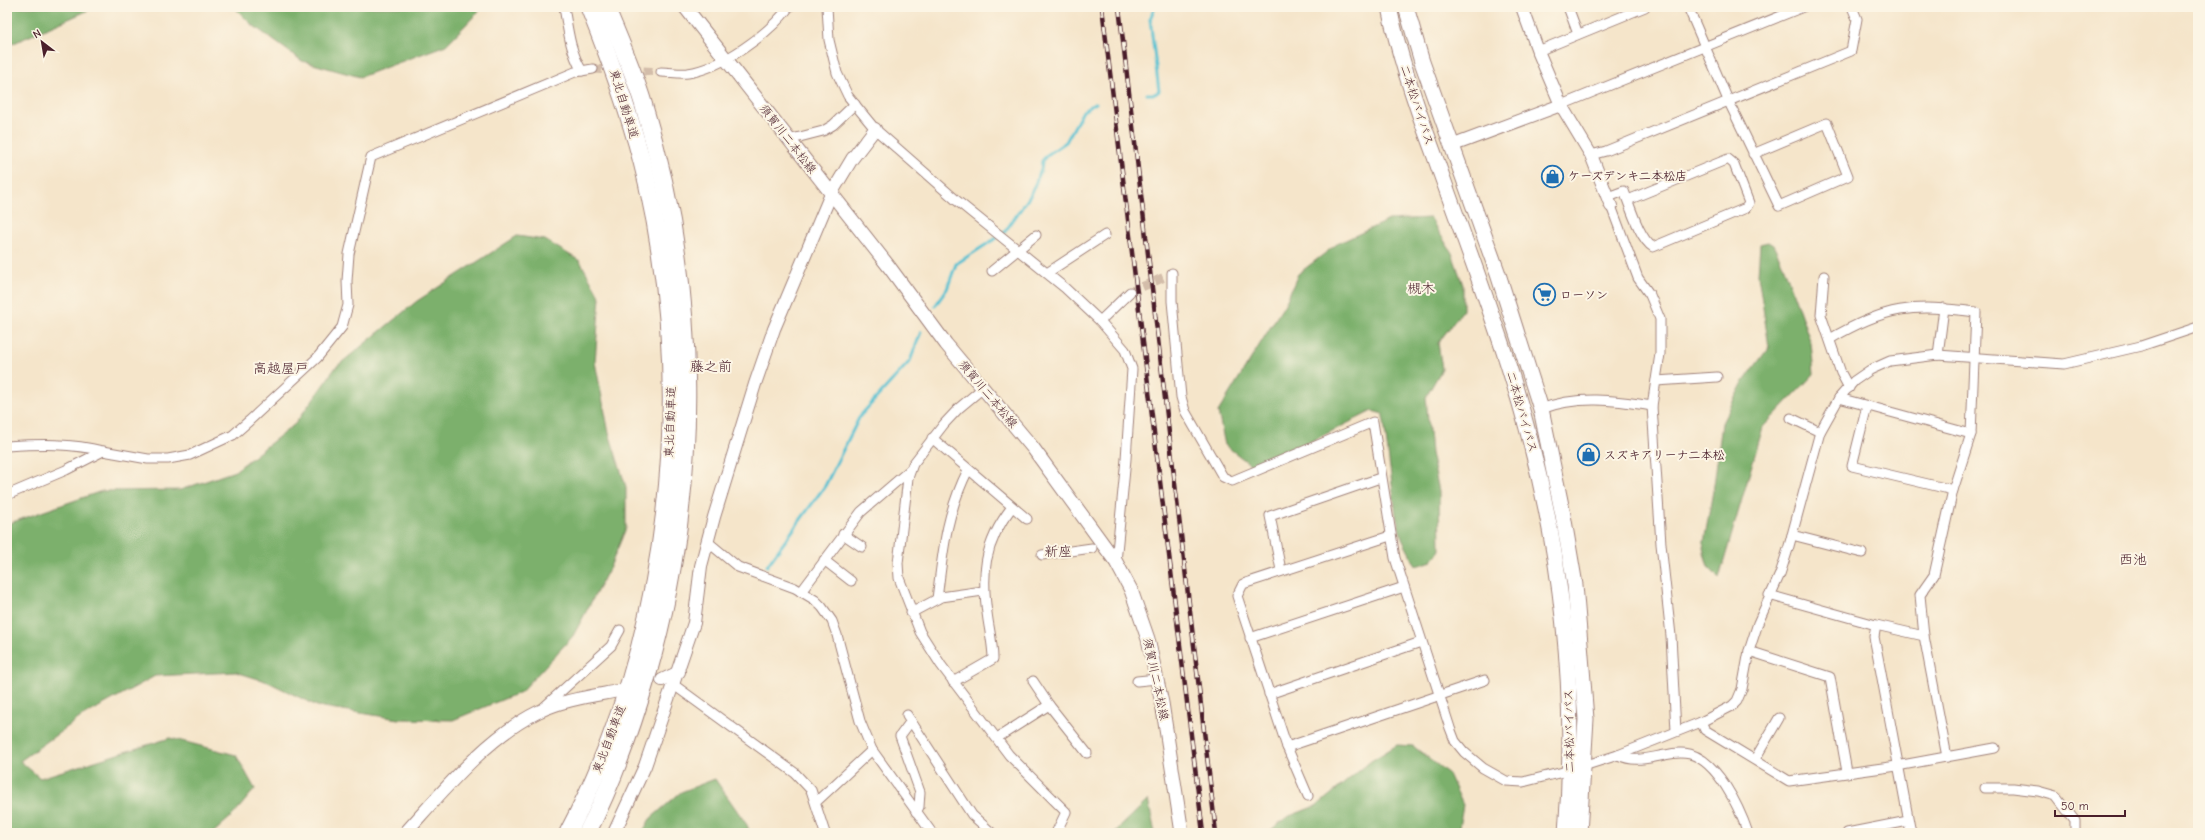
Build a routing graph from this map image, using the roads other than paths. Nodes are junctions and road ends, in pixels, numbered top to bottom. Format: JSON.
{"nodes":[{"id":1,"x":564,"y":7,"type":"edge"},
{"id":2,"x":589,"y":7,"type":"edge"},
{"id":3,"x":606,"y":7,"type":"edge"},
{"id":4,"x":685,"y":7,"type":"edge"},
{"id":5,"x":789,"y":7,"type":"edge"},
{"id":6,"x":827,"y":7,"type":"edge"},
{"id":7,"x":1389,"y":7,"type":"edge"},
{"id":8,"x":1406,"y":7,"type":"edge"},
{"id":9,"x":1522,"y":7,"type":"edge"},
{"id":10,"x":1568,"y":7,"type":"edge"},
{"id":11,"x":1645,"y":7,"type":"edge"},
{"id":12,"x":1688,"y":7,"type":"edge"},
{"id":13,"x":1803,"y":7,"type":"edge"},
{"id":14,"x":1852,"y":7,"type":"edge"},
{"id":15,"x":1578,"y":34,"type":"junction"},
{"id":16,"x":1705,"y":47,"type":"junction"},
{"id":17,"x":1538,"y":51,"type":"junction"},
{"id":18,"x":725,"y":58,"type":"junction"},
{"id":19,"x":593,"y":69,"type":"tunnel mouth"},
{"id":20,"x":582,"y":71,"type":"junction"},
{"id":21,"x":661,"y":72,"type":"tunnel mouth"},
{"id":22,"x":1728,"y":100,"type":"junction"},
{"id":23,"x":855,"y":104,"type":"junction"},
{"id":24,"x":1561,"y":104,"type":"junction"},
{"id":25,"x":875,"y":129,"type":"junction"},
{"id":26,"x":788,"y":140,"type":"junction"},
{"id":27,"x":1451,"y":146,"type":"junction"},
{"id":28,"x":1753,"y":154,"type":"junction"},
{"id":29,"x":1591,"y":155,"type":"junction"},
{"id":30,"x":831,"y":194,"type":"junction"},
{"id":31,"x":1628,"y":200,"type":"junction"},
{"id":32,"x":1610,"y":202,"type":"junction"},
{"id":33,"x":1036,"y":235,"type":"dead end"},
{"id":34,"x":1105,"y":235,"type":"dead end"},
{"id":35,"x":1018,"y":249,"type":"junction"},
{"id":36,"x":992,"y":271,"type":"dead end"},
{"id":37,"x":1047,"y":273,"type":"junction"},
{"id":38,"x":1172,"y":273,"type":"dead end"},
{"id":39,"x":1824,"y":276,"type":"dead end"},
{"id":40,"x":1130,"y":292,"type":"tunnel mouth"},
{"id":41,"x":1944,"y":308,"type":"junction"},
{"id":42,"x":1100,"y":321,"type":"junction"},
{"id":43,"x":2198,"y":327,"type":"edge"},
{"id":44,"x":1830,"y":339,"type":"junction"},
{"id":45,"x":1938,"y":355,"type":"junction"},
{"id":46,"x":1973,"y":358,"type":"junction"},
{"id":47,"x":1717,"y":377,"type":"dead end"},
{"id":48,"x":1656,"y":381,"type":"junction"},
{"id":49,"x":983,"y":388,"type":"junction"},
{"id":50,"x":1849,"y":388,"type":"junction"},
{"id":51,"x":1839,"y":398,"type":"junction"},
{"id":52,"x":1652,"y":406,"type":"junction"},
{"id":53,"x":1867,"y":406,"type":"junction"},
{"id":54,"x":1541,"y":409,"type":"junction"},
{"id":55,"x":1791,"y":418,"type":"dead end"},
{"id":56,"x":1820,"y":432,"type":"junction"},
{"id":57,"x":1971,"y":434,"type":"junction"},
{"id":58,"x":932,"y":438,"type":"junction"},
{"id":59,"x":7,"y":446,"type":"edge"},
{"id":60,"x":103,"y":451,"type":"junction"},
{"id":61,"x":910,"y":470,"type":"junction"},
{"id":62,"x":968,"y":470,"type":"junction"},
{"id":63,"x":1380,"y":478,"type":"junction"},
{"id":64,"x":1954,"y":490,"type":"junction"},
{"id":65,"x":7,"y":495,"type":"edge"},
{"id":66,"x":1012,"y":507,"type":"junction"},
{"id":67,"x":1027,"y":519,"type":"dead end"},
{"id":68,"x":843,"y":534,"type":"junction"},
{"id":69,"x":1792,"y":535,"type":"junction"},
{"id":70,"x":1390,"y":536,"type":"junction"},
{"id":71,"x":708,"y":542,"type":"junction"},
{"id":72,"x":862,"y":547,"type":"dead end"},
{"id":73,"x":1092,"y":548,"type":"dead end"},
{"id":74,"x":1862,"y":553,"type":"dead end"},
{"id":75,"x":1042,"y":555,"type":"dead end"},
{"id":76,"x":824,"y":560,"type":"junction"},
{"id":77,"x":1116,"y":562,"type":"junction"},
{"id":78,"x":1281,"y":570,"type":"junction"},
{"id":79,"x":851,"y":581,"type":"dead end"},
{"id":80,"x":1404,"y":587,"type":"junction"},
{"id":81,"x":984,"y":591,"type":"junction"},
{"id":82,"x":801,"y":592,"type":"junction"},
{"id":83,"x":1769,"y":595,"type":"junction"},
{"id":84,"x":937,"y":599,"type":"junction"},
{"id":85,"x":911,"y":613,"type":"junction"},
{"id":86,"x":1876,"y":625,"type":"junction"},
{"id":87,"x":620,"y":630,"type":"dead end"},
{"id":88,"x":1924,"y":636,"type":"junction"},
{"id":89,"x":1250,"y":638,"type":"junction"},
{"id":90,"x":1421,"y":642,"type":"junction"},
{"id":91,"x":1749,"y":651,"type":"junction"},
{"id":92,"x":678,"y":672,"type":"junction"},
{"id":93,"x":1157,"y":679,"type":"junction"},
{"id":94,"x":662,"y":680,"type":"dead end"},
{"id":95,"x":1137,"y":680,"type":"dead end"},
{"id":96,"x":1485,"y":680,"type":"dead end"},
{"id":97,"x":1033,"y":681,"type":"dead end"},
{"id":98,"x":953,"y":682,"type":"junction"},
{"id":99,"x":674,"y":685,"type":"junction"},
{"id":100,"x":618,"y":691,"type":"dead end"},
{"id":101,"x":1269,"y":694,"type":"junction"},
{"id":102,"x":1440,"y":694,"type":"junction"},
{"id":103,"x":1049,"y":705,"type":"junction"},
{"id":104,"x":538,"y":712,"type":"junction"},
{"id":105,"x":1779,"y":718,"type":"dead end"},
{"id":106,"x":1701,"y":722,"type":"junction"},
{"id":107,"x":1676,"y":731,"type":"junction"},
{"id":108,"x":997,"y":738,"type":"junction"},
{"id":109,"x":1287,"y":747,"type":"junction"},
{"id":110,"x":1995,"y":748,"type":"dead end"},
{"id":111,"x":872,"y":750,"type":"junction"},
{"id":112,"x":1087,"y":753,"type":"dead end"},
{"id":113,"x":1618,"y":755,"type":"junction"},
{"id":114,"x":1946,"y":757,"type":"junction"},
{"id":115,"x":1755,"y":759,"type":"junction"},
{"id":116,"x":1897,"y":766,"type":"junction"},
{"id":117,"x":1578,"y":768,"type":"junction"},
{"id":118,"x":1847,"y":772,"type":"junction"},
{"id":119,"x":1986,"y":788,"type":"dead end"},
{"id":120,"x":1308,"y":796,"type":"dead end"},
{"id":121,"x":816,"y":802,"type":"junction"},
{"id":122,"x":916,"y":812,"type":"junction"},
{"id":123,"x":1908,"y":821,"type":"junction"},
{"id":124,"x":1579,"y":826,"type":"edge"},
{"id":125,"x":405,"y":833,"type":"edge"},
{"id":126,"x":568,"y":833,"type":"edge"},
{"id":127,"x":587,"y":833,"type":"edge"},
{"id":128,"x":614,"y":833,"type":"edge"},
{"id":129,"x":825,"y":833,"type":"edge"},
{"id":130,"x":932,"y":833,"type":"edge"},
{"id":131,"x":992,"y":833,"type":"edge"},
{"id":132,"x":1056,"y":833,"type":"edge"},
{"id":133,"x":1182,"y":833,"type":"edge"},
{"id":134,"x":1566,"y":833,"type":"edge"},
{"id":135,"x":1587,"y":833,"type":"edge"},
{"id":136,"x":1748,"y":833,"type":"edge"},
{"id":137,"x":1847,"y":833,"type":"edge"},
{"id":138,"x":1911,"y":833,"type":"edge"},
{"id":139,"x":2074,"y":833,"type":"edge"}],
"edges":[{"from":1,"to":20,"type":"street"},
{"from":2,"to":126,"type":"highway","name":"東北自動車道"},
{"from":3,"to":127,"type":"highway","name":"東北自動車道"},
{"from":4,"to":18,"type":"main road","name":"須賀川二本松線"},
{"from":5,"to":18,"type":"street"},
{"from":6,"to":23,"type":"street"},
{"from":7,"to":117,"type":"highway","name":"二本松バイパス"},
{"from":8,"to":27,"type":"highway","name":"二本松バイパス"},
{"from":9,"to":17,"type":"street"},
{"from":10,"to":15,"type":"street"},
{"from":11,"to":15,"type":"street"},
{"from":12,"to":16,"type":"street"},
{"from":13,"to":16,"type":"street"},
{"from":14,"to":22,"type":"street"},
{"from":15,"to":17,"type":"street"},
{"from":16,"to":22,"type":"street"},
{"from":16,"to":24,"type":"street"},
{"from":17,"to":24,"type":"street"},
{"from":18,"to":21,"type":"street"},
{"from":18,"to":26,"type":"main road","name":"須賀川二本松線"},
{"from":19,"to":20,"type":"street"},
{"from":20,"to":60,"type":"street"},
{"from":22,"to":28,"type":"street"},
{"from":22,"to":29,"type":"street"},
{"from":23,"to":25,"type":"street"},
{"from":23,"to":26,"type":"street"},
{"from":24,"to":27,"type":"street"},
{"from":24,"to":29,"type":"street"},
{"from":25,"to":30,"type":"street"},
{"from":25,"to":35,"type":"street"},
{"from":26,"to":30,"type":"main road","name":"須賀川二本松線"},
{"from":27,"to":54,"type":"highway","name":"二本松バイパス"},
{"from":28,"to":28,"type":"street"},
{"from":29,"to":32,"type":"street"},
{"from":30,"to":49,"type":"main road","name":"須賀川二本松線"},
{"from":30,"to":71,"type":"street"},
{"from":31,"to":31,"type":"street"},
{"from":31,"to":32,"type":"street"},
{"from":32,"to":48,"type":"street"},
{"from":33,"to":35,"type":"street"},
{"from":34,"to":37,"type":"street"},
{"from":35,"to":36,"type":"street"},
{"from":35,"to":37,"type":"street"},
{"from":37,"to":42,"type":"street"},
{"from":38,"to":63,"type":"street"},
{"from":39,"to":44,"type":"street"},
{"from":40,"to":42,"type":"street"},
{"from":41,"to":44,"type":"street"},
{"from":41,"to":45,"type":"street"},
{"from":41,"to":46,"type":"street"},
{"from":42,"to":77,"type":"street"},
{"from":43,"to":46,"type":"street"},
{"from":44,"to":50,"type":"street"},
{"from":45,"to":46,"type":"street"},
{"from":45,"to":50,"type":"street"},
{"from":46,"to":57,"type":"street"},
{"from":47,"to":48,"type":"street"},
{"from":48,"to":52,"type":"street"},
{"from":49,"to":58,"type":"street"},
{"from":49,"to":77,"type":"main road","name":"須賀川二本松線"},
{"from":50,"to":51,"type":"street"},
{"from":51,"to":53,"type":"street"},
{"from":51,"to":56,"type":"street"},
{"from":52,"to":54,"type":"street"},
{"from":52,"to":107,"type":"street"},
{"from":53,"to":57,"type":"street"},
{"from":53,"to":64,"type":"street"},
{"from":54,"to":117,"type":"highway","name":"二本松バイパス"},
{"from":55,"to":56,"type":"street"},
{"from":56,"to":69,"type":"street"},
{"from":57,"to":64,"type":"street"},
{"from":58,"to":61,"type":"street"},
{"from":58,"to":62,"type":"street"},
{"from":59,"to":60,"type":"street"},
{"from":60,"to":65,"type":"street"},
{"from":61,"to":68,"type":"street"},
{"from":61,"to":85,"type":"street"},
{"from":62,"to":66,"type":"street"},
{"from":62,"to":84,"type":"street"},
{"from":63,"to":70,"type":"street"},
{"from":63,"to":78,"type":"street"},
{"from":64,"to":88,"type":"street"},
{"from":66,"to":67,"type":"street"},
{"from":66,"to":81,"type":"street"},
{"from":68,"to":72,"type":"street"},
{"from":68,"to":76,"type":"street"},
{"from":69,"to":74,"type":"street"},
{"from":69,"to":83,"type":"street"},
{"from":70,"to":78,"type":"street"},
{"from":70,"to":80,"type":"street"},
{"from":71,"to":82,"type":"street"},
{"from":71,"to":92,"type":"street"},
{"from":73,"to":75,"type":"street"},
{"from":76,"to":79,"type":"street"},
{"from":76,"to":82,"type":"street"},
{"from":77,"to":93,"type":"main road","name":"須賀川二本松線"},
{"from":78,"to":89,"type":"street"},
{"from":80,"to":89,"type":"street"},
{"from":80,"to":90,"type":"street"},
{"from":81,"to":84,"type":"street"},
{"from":81,"to":98,"type":"street"},
{"from":82,"to":111,"type":"street"},
{"from":83,"to":86,"type":"street"},
{"from":83,"to":91,"type":"street"},
{"from":84,"to":85,"type":"street"},
{"from":85,"to":98,"type":"street"},
{"from":86,"to":88,"type":"street"},
{"from":86,"to":116,"type":"street"},
{"from":87,"to":104,"type":"street"},
{"from":88,"to":114,"type":"street"},
{"from":89,"to":101,"type":"street"},
{"from":90,"to":101,"type":"street"},
{"from":90,"to":102,"type":"street"},
{"from":91,"to":106,"type":"street"},
{"from":91,"to":118,"type":"street"},
{"from":92,"to":94,"type":"street"},
{"from":92,"to":99,"type":"street"},
{"from":93,"to":95,"type":"street"},
{"from":93,"to":133,"type":"main road","name":"須賀川二本松線"},
{"from":96,"to":102,"type":"street"},
{"from":97,"to":103,"type":"street"},
{"from":98,"to":108,"type":"street"},
{"from":99,"to":121,"type":"street"},
{"from":99,"to":128,"type":"street"},
{"from":100,"to":104,"type":"street"},
{"from":101,"to":109,"type":"street"},
{"from":102,"to":109,"type":"street"},
{"from":102,"to":117,"type":"street"},
{"from":103,"to":108,"type":"street"},
{"from":103,"to":112,"type":"street"},
{"from":104,"to":125,"type":"street"},
{"from":105,"to":115,"type":"street"},
{"from":106,"to":107,"type":"street"},
{"from":106,"to":115,"type":"street"},
{"from":107,"to":113,"type":"street"},
{"from":108,"to":132,"type":"street"},
{"from":109,"to":120,"type":"street"},
{"from":110,"to":114,"type":"street"},
{"from":111,"to":121,"type":"street"},
{"from":111,"to":122,"type":"street"},
{"from":113,"to":117,"type":"street"},
{"from":113,"to":136,"type":"street"},
{"from":114,"to":116,"type":"street"},
{"from":115,"to":118,"type":"street"},
{"from":116,"to":118,"type":"street"},
{"from":116,"to":123,"type":"street"},
{"from":117,"to":124,"type":"highway","name":"二本松バイパス"},
{"from":117,"to":134,"type":"highway","name":"二本松バイパス"},
{"from":119,"to":139,"type":"street"},
{"from":121,"to":129,"type":"street"},
{"from":122,"to":130,"type":"street"},
{"from":122,"to":131,"type":"street"},
{"from":123,"to":137,"type":"street"},
{"from":123,"to":138,"type":"street"},
{"from":124,"to":135,"type":"street"}]}
